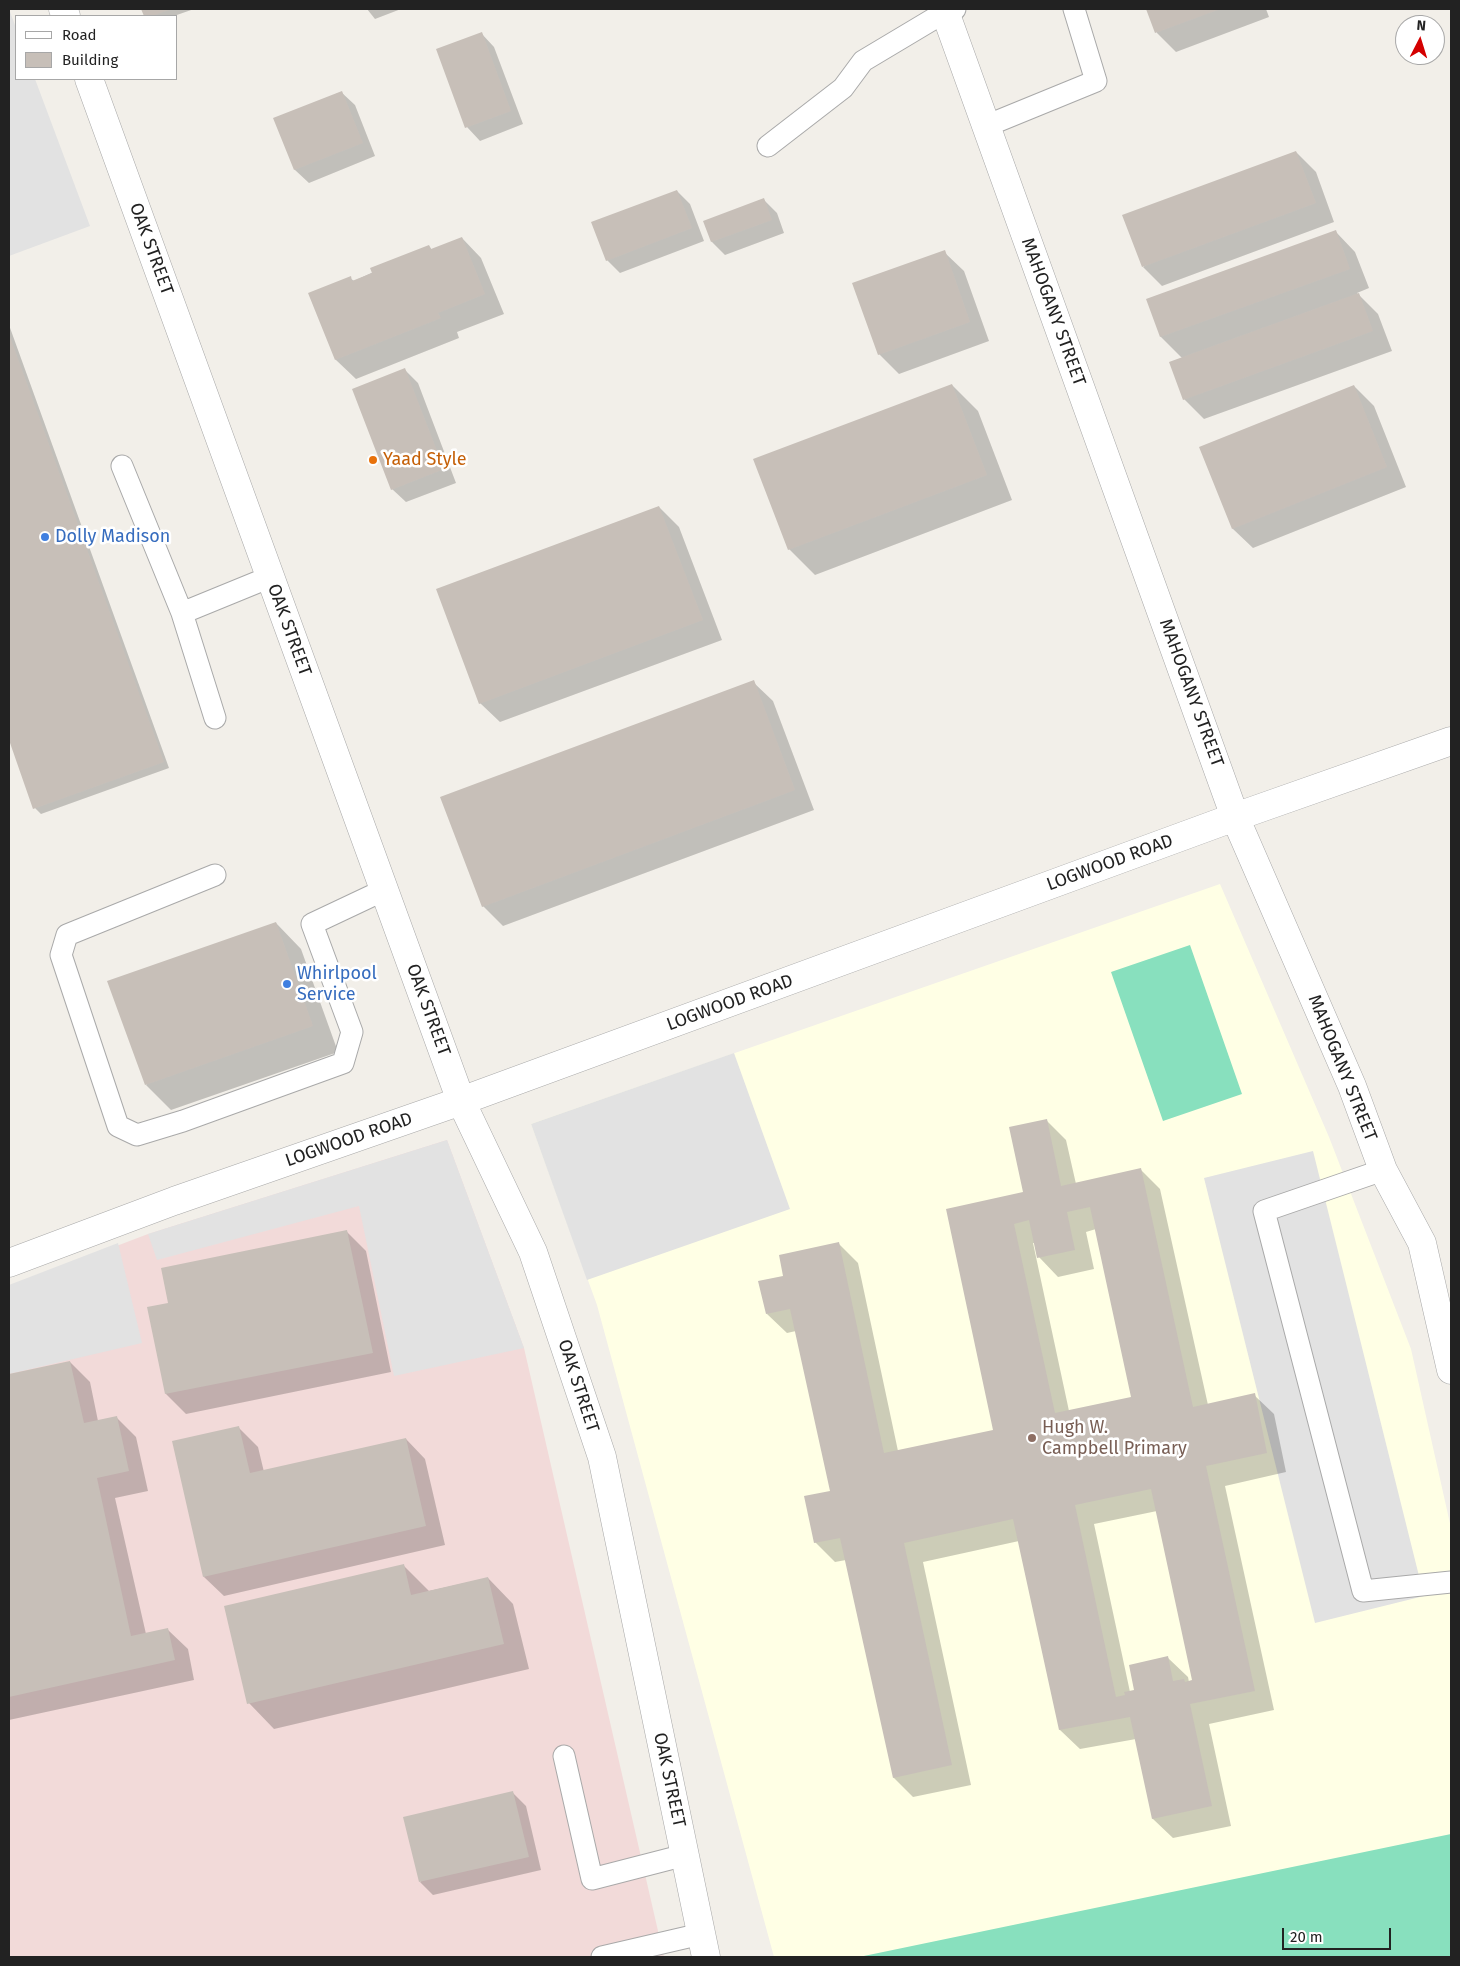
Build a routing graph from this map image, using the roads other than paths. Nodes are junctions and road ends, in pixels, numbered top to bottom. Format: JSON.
{"nodes":[{"id":1,"x":1074,"y":9,"type":"edge"},
{"id":2,"x":948,"y":10,"type":"edge"},
{"id":3,"x":89,"y":80,"type":"edge"},
{"id":4,"x":986,"y":126,"type":"junction"},
{"id":5,"x":768,"y":146,"type":"dead end"},
{"id":6,"x":122,"y":466,"type":"dead end"},
{"id":7,"x":270,"y":577,"type":"junction"},
{"id":8,"x":182,"y":613,"type":"junction"},
{"id":9,"x":215,"y":718,"type":"dead end"},
{"id":10,"x":1451,"y":741,"type":"edge"},
{"id":11,"x":1235,"y":817,"type":"junction"},
{"id":12,"x":215,"y":875,"type":"dead end"},
{"id":13,"x":384,"y":890,"type":"junction"},
{"id":14,"x":461,"y":1102,"type":"junction"},
{"id":15,"x":1383,"y":1170,"type":"junction"},
{"id":16,"x":9,"y":1263,"type":"edge"},
{"id":17,"x":1451,"y":1370,"type":"edge"},
{"id":18,"x":1451,"y":1582,"type":"edge"},
{"id":19,"x":564,"y":1756,"type":"dead end"},
{"id":20,"x":685,"y":1855,"type":"junction"},
{"id":21,"x":704,"y":1946,"type":"edge"},
{"id":22,"x":602,"y":1957,"type":"edge"}],
"edges":[{"from":1,"to":4,"type":"lane"},
{"from":2,"to":4,"type":"street","name":"MAHOGANY STREET"},
{"from":2,"to":5,"type":"lane"},
{"from":3,"to":7,"type":"street","name":"OAK STREET"},
{"from":4,"to":11,"type":"street","name":"MAHOGANY STREET"},
{"from":6,"to":8,"type":"lane"},
{"from":7,"to":8,"type":"lane"},
{"from":7,"to":13,"type":"street","name":"OAK STREET"},
{"from":8,"to":9,"type":"lane"},
{"from":10,"to":11,"type":"street","name":"LOGWOOD ROAD"},
{"from":11,"to":14,"type":"street","name":"LOGWOOD ROAD"},
{"from":11,"to":15,"type":"street","name":"MAHOGANY STREET"},
{"from":12,"to":13,"type":"lane"},
{"from":13,"to":14,"type":"street","name":"OAK STREET"},
{"from":14,"to":16,"type":"street","name":"LOGWOOD ROAD"},
{"from":14,"to":20,"type":"street","name":"OAK STREET"},
{"from":15,"to":17,"type":"street","name":"MAHOGANY STREET"},
{"from":15,"to":18,"type":"lane"},
{"from":19,"to":20,"type":"lane"},
{"from":20,"to":21,"type":"street","name":"OAK STREET"},
{"from":21,"to":22,"type":"lane"}]}
